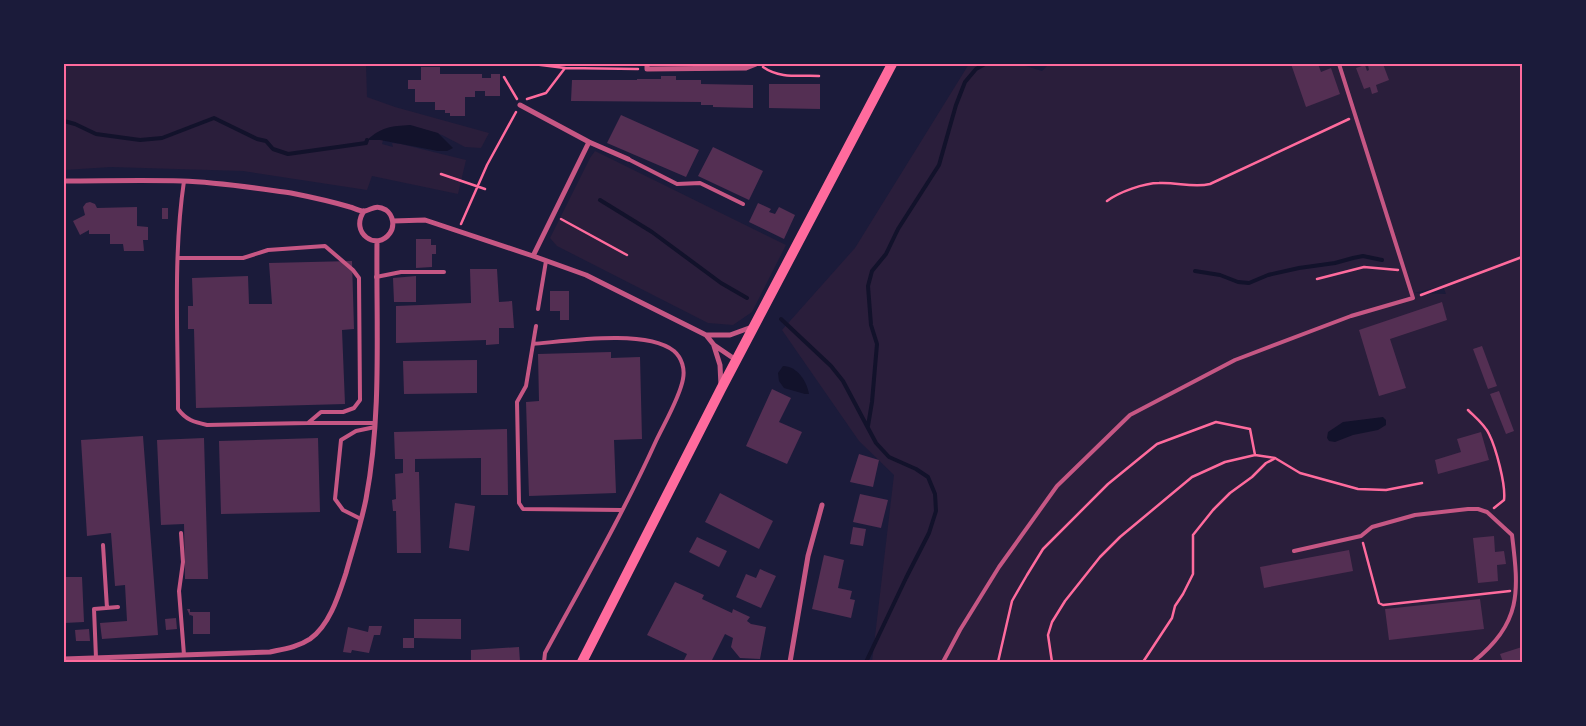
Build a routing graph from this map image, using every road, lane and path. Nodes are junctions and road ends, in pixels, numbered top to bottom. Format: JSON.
{"nodes":[{"id":1,"x":533,"y":64,"type":"edge"},
{"id":2,"x":647,"y":64,"type":"edge"},
{"id":3,"x":757,"y":64,"type":"edge"},
{"id":4,"x":892,"y":64,"type":"edge"},
{"id":5,"x":1339,"y":64,"type":"edge"},
{"id":6,"x":565,"y":68,"type":"dead end"},
{"id":7,"x":819,"y":76,"type":"dead end"},
{"id":8,"x":504,"y":77,"type":"dead end"},
{"id":9,"x":520,"y":104,"type":"joint"},
{"id":10,"x":1356,"y":117,"type":"junction"},
{"id":11,"x":589,"y":142,"type":"junction"},
{"id":12,"x":628,"y":159,"type":"joint"},
{"id":13,"x":441,"y":174,"type":"dead end"},
{"id":14,"x":64,"y":181,"type":"edge"},
{"id":15,"x":184,"y":181,"type":"junction"},
{"id":16,"x":485,"y":189,"type":"dead end"},
{"id":17,"x":1107,"y":201,"type":"dead end"},
{"id":18,"x":743,"y":204,"type":"dead end"},
{"id":19,"x":364,"y":211,"type":"junction"},
{"id":20,"x":553,"y":215,"type":"junction"},
{"id":21,"x":393,"y":221,"type":"junction"},
{"id":22,"x":376,"y":241,"type":"junction"},
{"id":23,"x":628,"y":255,"type":"dead end"},
{"id":24,"x":533,"y":256,"type":"junction"},
{"id":25,"x":1522,"y":257,"type":"edge"},
{"id":26,"x":178,"y":258,"type":"junction"},
{"id":27,"x":546,"y":261,"type":"junction"},
{"id":28,"x":1404,"y":270,"type":"junction"},
{"id":29,"x":444,"y":272,"type":"dead end"},
{"id":30,"x":376,"y":277,"type":"junction"},
{"id":31,"x":1317,"y":279,"type":"dead end"},
{"id":32,"x":1413,"y":298,"type":"junction"},
{"id":33,"x":538,"y":309,"type":"dead end"},
{"id":34,"x":536,"y":326,"type":"dead end"},
{"id":35,"x":755,"y":326,"type":"junction"},
{"id":36,"x":706,"y":336,"type":"junction"},
{"id":37,"x":533,"y":344,"type":"junction"},
{"id":38,"x":714,"y":345,"type":"junction"},
{"id":39,"x":736,"y":360,"type":"junction"},
{"id":40,"x":721,"y":389,"type":"junction"},
{"id":41,"x":1468,"y":410,"type":"dead end"},
{"id":42,"x":308,"y":423,"type":"junction"},
{"id":43,"x":375,"y":425,"type":"junction"},
{"id":44,"x":1255,"y":455,"type":"junction"},
{"id":45,"x":1274,"y":458,"type":"junction"},
{"id":46,"x":1422,"y":483,"type":"dead end"},
{"id":47,"x":822,"y":505,"type":"dead end"},
{"id":48,"x":622,"y":510,"type":"junction"},
{"id":49,"x":1487,"y":512,"type":"junction"},
{"id":50,"x":361,"y":519,"type":"junction"},
{"id":51,"x":181,"y":533,"type":"dead end"},
{"id":52,"x":1361,"y":536,"type":"junction"},
{"id":53,"x":103,"y":545,"type":"dead end"},
{"id":54,"x":1294,"y":551,"type":"dead end"},
{"id":55,"x":1517,"y":590,"type":"junction"},
{"id":56,"x":118,"y":607,"type":"dead end"},
{"id":57,"x":107,"y":608,"type":"junction"},
{"id":58,"x":184,"y":655,"type":"junction"},
{"id":59,"x":96,"y":658,"type":"junction"},
{"id":60,"x":64,"y":659,"type":"edge"},
{"id":61,"x":544,"y":662,"type":"edge"},
{"id":62,"x":582,"y":662,"type":"edge"},
{"id":63,"x":790,"y":662,"type":"edge"},
{"id":64,"x":942,"y":662,"type":"edge"},
{"id":65,"x":998,"y":662,"type":"edge"},
{"id":66,"x":1052,"y":662,"type":"edge"},
{"id":67,"x":1143,"y":662,"type":"edge"},
{"id":68,"x":1473,"y":662,"type":"edge"}],
"edges":[{"from":1,"to":6,"type":"path"},
{"from":2,"to":3,"type":"street"},
{"from":3,"to":7,"type":"path"},
{"from":4,"to":35,"type":"main road"},
{"from":5,"to":10,"type":"lane"},
{"from":8,"to":9,"type":"path"},
{"from":9,"to":11,"type":"street"},
{"from":10,"to":17,"type":"path"},
{"from":10,"to":28,"type":"lane"},
{"from":11,"to":12,"type":"street"},
{"from":11,"to":20,"type":"street"},
{"from":12,"to":18,"type":"lane"},
{"from":13,"to":16,"type":"path"},
{"from":14,"to":15,"type":"street"},
{"from":15,"to":19,"type":"street"},
{"from":15,"to":26,"type":"lane"},
{"from":19,"to":21,"type":"street"},
{"from":19,"to":22,"type":"street"},
{"from":20,"to":23,"type":"path"},
{"from":20,"to":24,"type":"street"},
{"from":21,"to":22,"type":"street"},
{"from":21,"to":24,"type":"street"},
{"from":22,"to":30,"type":"street"},
{"from":24,"to":27,"type":"street"},
{"from":25,"to":32,"type":"path"},
{"from":26,"to":42,"type":"lane"},
{"from":26,"to":42,"type":"lane"},
{"from":27,"to":33,"type":"lane"},
{"from":27,"to":36,"type":"street"},
{"from":28,"to":31,"type":"path"},
{"from":28,"to":32,"type":"lane"},
{"from":29,"to":30,"type":"lane"},
{"from":30,"to":43,"type":"street"},
{"from":32,"to":64,"type":"lane"},
{"from":34,"to":37,"type":"lane"},
{"from":35,"to":36,"type":"street"},
{"from":35,"to":39,"type":"main road"},
{"from":36,"to":38,"type":"street"},
{"from":37,"to":48,"type":"lane"},
{"from":37,"to":48,"type":"lane"},
{"from":38,"to":39,"type":"street"},
{"from":38,"to":40,"type":"street"},
{"from":39,"to":40,"type":"main road"},
{"from":40,"to":62,"type":"main road"},
{"from":41,"to":49,"type":"path"},
{"from":42,"to":43,"type":"lane"},
{"from":43,"to":50,"type":"street"},
{"from":43,"to":50,"type":"lane"},
{"from":44,"to":45,"type":"path"},
{"from":44,"to":65,"type":"path"},
{"from":44,"to":66,"type":"path"},
{"from":45,"to":46,"type":"path"},
{"from":45,"to":67,"type":"path"},
{"from":47,"to":63,"type":"street"},
{"from":48,"to":61,"type":"lane"},
{"from":49,"to":52,"type":"lane"},
{"from":49,"to":55,"type":"lane"},
{"from":50,"to":58,"type":"street"},
{"from":51,"to":58,"type":"lane"},
{"from":52,"to":54,"type":"lane"},
{"from":52,"to":55,"type":"path"},
{"from":53,"to":57,"type":"lane"},
{"from":55,"to":68,"type":"lane"},
{"from":56,"to":57,"type":"lane"},
{"from":57,"to":59,"type":"lane"},
{"from":58,"to":59,"type":"street"},
{"from":59,"to":60,"type":"street"}]}
